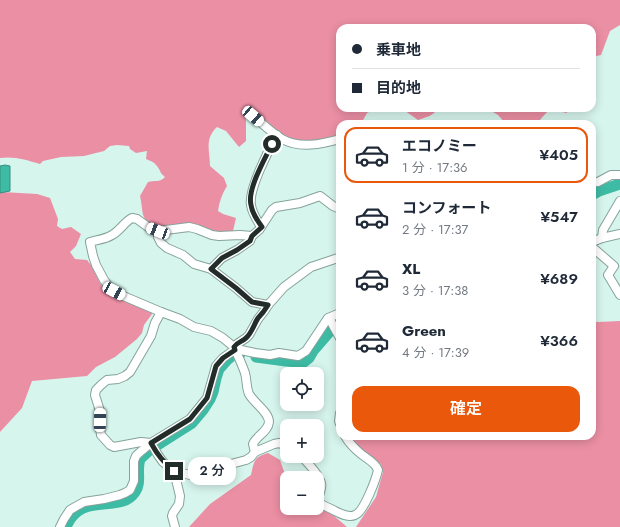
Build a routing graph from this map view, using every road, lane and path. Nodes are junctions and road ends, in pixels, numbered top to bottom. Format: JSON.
{"nodes":[{"id":1,"x":253,"y":116,"type":"dead end"},
{"id":2,"x":277,"y":135,"type":"junction"},
{"id":3,"x":336,"y":140,"type":"edge"},
{"id":4,"x":620,"y":175,"type":"edge"},
{"id":5,"x":598,"y":182,"type":"dead end"},
{"id":6,"x":620,"y":201,"type":"edge"},
{"id":7,"x":336,"y":207,"type":"edge"},
{"id":8,"x":262,"y":227,"type":"junction"},
{"id":9,"x":158,"y":231,"type":"junction"},
{"id":10,"x":620,"y":234,"type":"edge"},
{"id":11,"x":252,"y":236,"type":"junction"},
{"id":12,"x":602,"y":238,"type":"junction"},
{"id":13,"x":596,"y":240,"type":"edge"},
{"id":14,"x":596,"y":250,"type":"edge"},
{"id":15,"x":336,"y":259,"type":"edge"},
{"id":16,"x":617,"y":266,"type":"edge"},
{"id":17,"x":211,"y":269,"type":"junction"},
{"id":18,"x":620,"y":295,"type":"edge"},
{"id":19,"x":268,"y":305,"type":"junction"},
{"id":20,"x":161,"y":312,"type":"junction"},
{"id":21,"x":336,"y":318,"type":"edge"},
{"id":22,"x":332,"y":324,"type":"junction"},
{"id":23,"x":336,"y":331,"type":"edge"},
{"id":24,"x":236,"y":352,"type":"junction"},
{"id":25,"x":348,"y":440,"type":"edge"},
{"id":26,"x":280,"y":443,"type":"edge"},
{"id":27,"x":153,"y":446,"type":"junction"},
{"id":28,"x":255,"y":452,"type":"junction"},
{"id":29,"x":307,"y":463,"type":"edge"},
{"id":30,"x":174,"y":471,"type":"junction"},
{"id":31,"x":60,"y":527,"type":"edge"},
{"id":32,"x":176,"y":527,"type":"edge"}],
"edges":[{"from":1,"to":2,"type":"street"},
{"from":2,"to":3,"type":"street"},
{"from":2,"to":8,"type":"street"},
{"from":4,"to":5,"type":"street"},
{"from":6,"to":12,"type":"street"},
{"from":7,"to":8,"type":"street"},
{"from":8,"to":11,"type":"street"},
{"from":9,"to":11,"type":"street"},
{"from":9,"to":17,"type":"street"},
{"from":9,"to":20,"type":"street"},
{"from":10,"to":12,"type":"street"},
{"from":11,"to":17,"type":"street"},
{"from":12,"to":13,"type":"street"},
{"from":14,"to":16,"type":"street"},
{"from":15,"to":19,"type":"street"},
{"from":16,"to":18,"type":"street"},
{"from":17,"to":19,"type":"street"},
{"from":19,"to":24,"type":"street"},
{"from":20,"to":24,"type":"street"},
{"from":20,"to":27,"type":"street"},
{"from":21,"to":22,"type":"street"},
{"from":22,"to":23,"type":"street"},
{"from":22,"to":24,"type":"street"},
{"from":24,"to":27,"type":"street"},
{"from":24,"to":28,"type":"street"},
{"from":25,"to":29,"type":"street"},
{"from":26,"to":28,"type":"street"},
{"from":27,"to":30,"type":"street"},
{"from":27,"to":31,"type":"street"},
{"from":28,"to":30,"type":"street"},
{"from":30,"to":32,"type":"street"}]}
